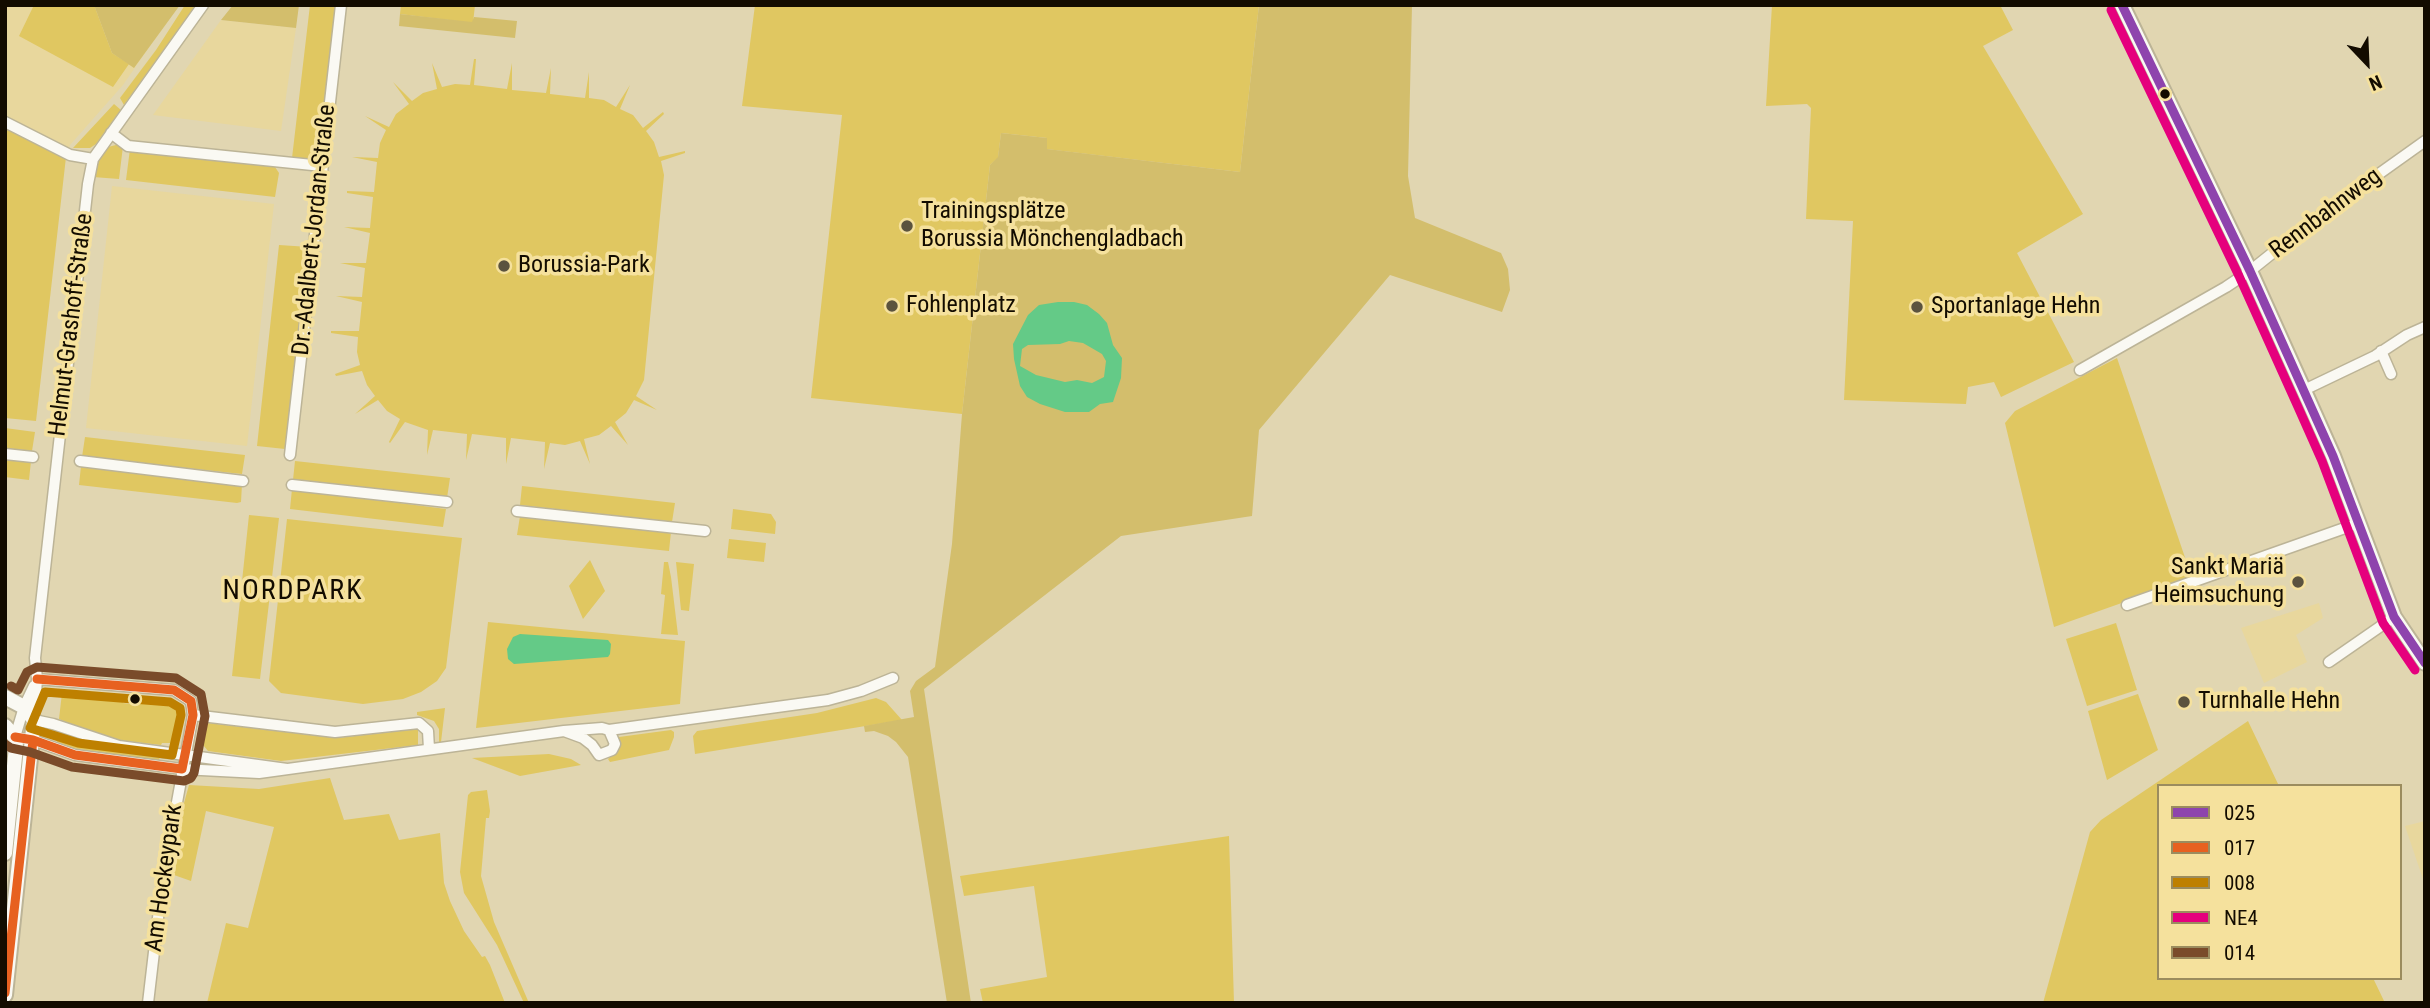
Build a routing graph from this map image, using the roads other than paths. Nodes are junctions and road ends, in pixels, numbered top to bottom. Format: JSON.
{"nodes":[{"id":1,"x":203,"y":5,"type":"edge"},
{"id":2,"x":341,"y":5,"type":"edge"},
{"id":3,"x":2122,"y":5,"type":"edge"},
{"id":4,"x":5,"y":122,"type":"edge"},
{"id":5,"x":111,"y":133,"type":"junction"},
{"id":6,"x":2425,"y":141,"type":"edge"},
{"id":7,"x":93,"y":159,"type":"junction"},
{"id":8,"x":322,"y":166,"type":"junction"},
{"id":9,"x":2250,"y":271,"type":"junction"},
{"id":10,"x":2425,"y":327,"type":"edge"},
{"id":11,"x":2381,"y":351,"type":"junction"},
{"id":12,"x":2080,"y":370,"type":"dead end"},
{"id":13,"x":2391,"y":374,"type":"dead end"},
{"id":14,"x":2304,"y":390,"type":"junction"},
{"id":15,"x":5,"y":454,"type":"edge"},
{"id":16,"x":290,"y":455,"type":"dead end"},
{"id":17,"x":33,"y":457,"type":"dead end"},
{"id":18,"x":80,"y":461,"type":"dead end"},
{"id":19,"x":243,"y":481,"type":"dead end"},
{"id":20,"x":292,"y":485,"type":"dead end"},
{"id":21,"x":447,"y":502,"type":"dead end"},
{"id":22,"x":517,"y":510,"type":"dead end"},
{"id":23,"x":2359,"y":523,"type":"junction"},
{"id":24,"x":705,"y":531,"type":"dead end"},
{"id":25,"x":2127,"y":605,"type":"dead end"},
{"id":26,"x":2394,"y":617,"type":"junction"},
{"id":27,"x":2329,"y":662,"type":"dead end"},
{"id":28,"x":2425,"y":663,"type":"edge"},
{"id":29,"x":893,"y":678,"type":"dead end"},
{"id":30,"x":37,"y":679,"type":"junction"},
{"id":31,"x":5,"y":697,"type":"edge"},
{"id":32,"x":24,"y":707,"type":"junction"},
{"id":33,"x":193,"y":715,"type":"junction"},
{"id":34,"x":34,"y":720,"type":"junction"},
{"id":35,"x":609,"y":730,"type":"junction"},
{"id":36,"x":10,"y":731,"type":"edge"},
{"id":37,"x":564,"y":732,"type":"junction"},
{"id":38,"x":33,"y":740,"type":"junction"},
{"id":39,"x":429,"y":749,"type":"junction"},
{"id":40,"x":186,"y":754,"type":"junction"},
{"id":41,"x":182,"y":769,"type":"junction"},
{"id":42,"x":287,"y":769,"type":"junction"},
{"id":43,"x":5,"y":853,"type":"edge"},
{"id":44,"x":5,"y":995,"type":"edge"},
{"id":45,"x":148,"y":1003,"type":"edge"}],
"edges":[{"from":1,"to":5,"type":"street","name":"Helmut-Grashoff-Straße"},
{"from":2,"to":8,"type":"street","name":"Dr.-Adalbert-Jordan-Straße"},
{"from":3,"to":9,"type":"street"},
{"from":4,"to":7,"type":"street"},
{"from":5,"to":7,"type":"street","name":"Helmut-Grashoff-Straße"},
{"from":5,"to":8,"type":"street"},
{"from":6,"to":9,"type":"street","name":"Rennbahnweg"},
{"from":7,"to":30,"type":"street","name":"Helmut-Grashoff-Straße"},
{"from":8,"to":16,"type":"street","name":"Dr.-Adalbert-Jordan-Straße"},
{"from":9,"to":12,"type":"street","name":"Rennbahnweg"},
{"from":9,"to":14,"type":"street"},
{"from":10,"to":11,"type":"street"},
{"from":11,"to":13,"type":"street"},
{"from":11,"to":14,"type":"street"},
{"from":14,"to":23,"type":"street"},
{"from":15,"to":17,"type":"street"},
{"from":18,"to":19,"type":"street"},
{"from":20,"to":21,"type":"street"},
{"from":22,"to":24,"type":"street"},
{"from":23,"to":25,"type":"street"},
{"from":23,"to":26,"type":"street"},
{"from":26,"to":27,"type":"street"},
{"from":26,"to":28,"type":"street"},
{"from":29,"to":35,"type":"street"},
{"from":30,"to":32,"type":"street","name":"Helmut-Grashoff-Straße"},
{"from":30,"to":33,"type":"street"},
{"from":30,"to":34,"type":"street","name":"Helmut-Grashoff-Straße"},
{"from":31,"to":32,"type":"street"},
{"from":32,"to":34,"type":"street"},
{"from":32,"to":36,"type":"street","name":"Helmut-Grashoff-Straße"},
{"from":33,"to":39,"type":"street"},
{"from":33,"to":40,"type":"street","name":"Am Hockeypark"},
{"from":34,"to":38,"type":"street"},
{"from":34,"to":40,"type":"street"},
{"from":35,"to":37,"type":"street"},
{"from":35,"to":37,"type":"street"},
{"from":36,"to":38,"type":"street"},
{"from":36,"to":43,"type":"street"},
{"from":37,"to":39,"type":"street"},
{"from":38,"to":41,"type":"street"},
{"from":38,"to":44,"type":"street"},
{"from":39,"to":42,"type":"street"},
{"from":40,"to":41,"type":"street","name":"Am Hockeypark"},
{"from":40,"to":42,"type":"street"},
{"from":41,"to":42,"type":"street"},
{"from":41,"to":45,"type":"street","name":"Am Hockeypark"}]}
